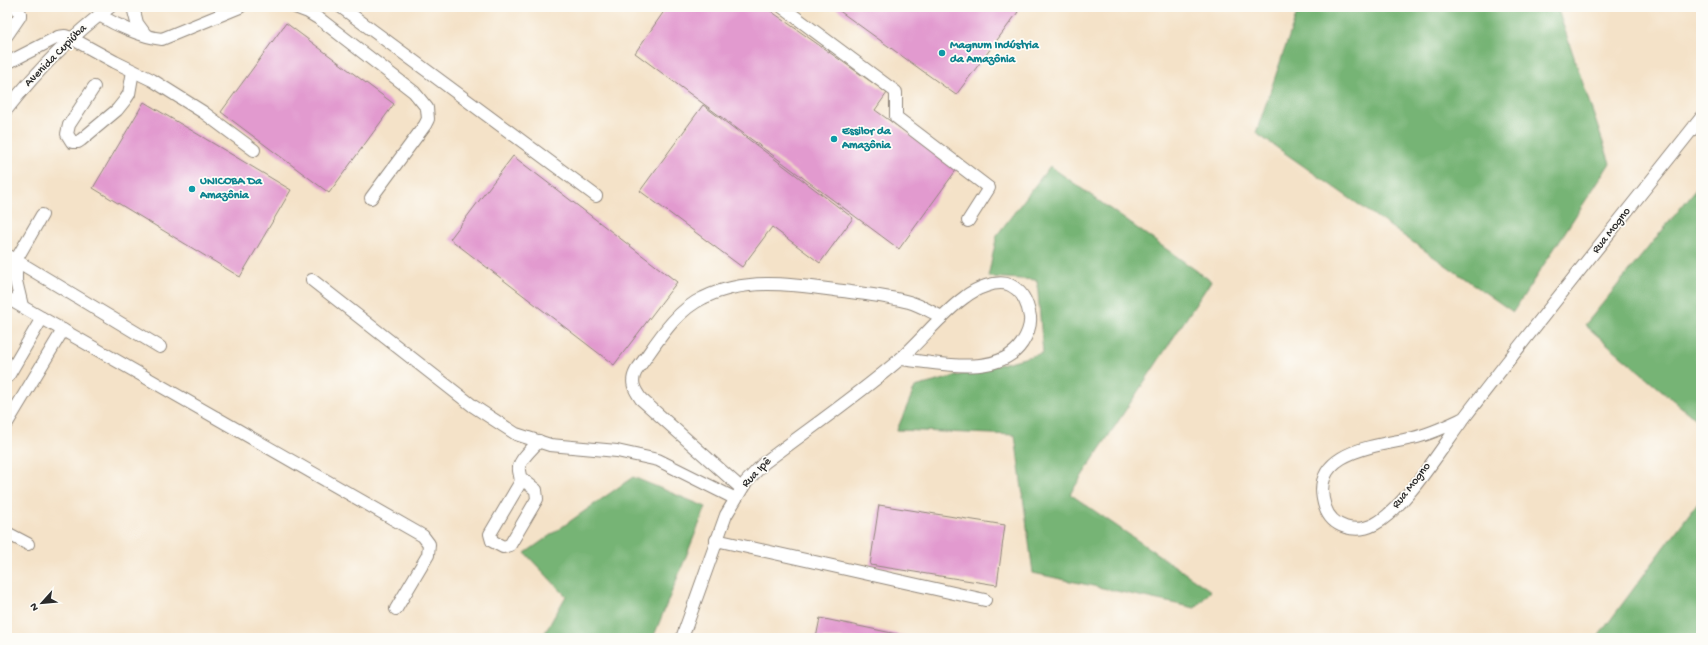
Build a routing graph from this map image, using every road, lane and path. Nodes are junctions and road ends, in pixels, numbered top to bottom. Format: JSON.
{"nodes":[{"id":1,"x":16,"y":7,"type":"edge"},
{"id":2,"x":110,"y":7,"type":"edge"},
{"id":3,"x":133,"y":7,"type":"edge"},
{"id":4,"x":240,"y":7,"type":"edge"},
{"id":5,"x":295,"y":7,"type":"edge"},
{"id":6,"x":341,"y":7,"type":"edge"},
{"id":7,"x":782,"y":7,"type":"edge"},
{"id":8,"x":99,"y":15,"type":"junction"},
{"id":9,"x":145,"y":34,"type":"junction"},
{"id":10,"x":7,"y":35,"type":"edge"},
{"id":11,"x":71,"y":38,"type":"junction"},
{"id":12,"x":7,"y":63,"type":"edge"},
{"id":13,"x":133,"y":71,"type":"junction"},
{"id":14,"x":94,"y":87,"type":"dead end"},
{"id":15,"x":7,"y":109,"type":"edge"},
{"id":16,"x":1701,"y":118,"type":"edge"},
{"id":17,"x":254,"y":150,"type":"dead end"},
{"id":18,"x":596,"y":196,"type":"dead end"},
{"id":19,"x":371,"y":198,"type":"dead end"},
{"id":20,"x":42,"y":215,"type":"dead end"},
{"id":21,"x":968,"y":221,"type":"dead end"},
{"id":22,"x":11,"y":258,"type":"edge"},
{"id":23,"x":312,"y":280,"type":"dead end"},
{"id":24,"x":7,"y":298,"type":"edge"},
{"id":25,"x":22,"y":306,"type":"junction"},
{"id":26,"x":942,"y":317,"type":"junction"},
{"id":27,"x":42,"y":318,"type":"junction"},
{"id":28,"x":62,"y":330,"type":"junction"},
{"id":29,"x":160,"y":347,"type":"dead end"},
{"id":30,"x":900,"y":359,"type":"junction"},
{"id":31,"x":7,"y":378,"type":"edge"},
{"id":32,"x":1464,"y":418,"type":"junction"},
{"id":33,"x":7,"y":423,"type":"edge"},
{"id":34,"x":538,"y":441,"type":"junction"},
{"id":35,"x":521,"y":478,"type":"junction"},
{"id":36,"x":738,"y":493,"type":"junction"},
{"id":37,"x":7,"y":534,"type":"edge"},
{"id":38,"x":716,"y":540,"type":"junction"},
{"id":39,"x":28,"y":544,"type":"dead end"},
{"id":40,"x":985,"y":600,"type":"dead end"},
{"id":41,"x":396,"y":609,"type":"dead end"},
{"id":42,"x":682,"y":638,"type":"edge"}],
"edges":[{"from":1,"to":10,"type":"street"},
{"from":2,"to":8,"type":"street","name":"Avenida Cupiúba"},
{"from":3,"to":9,"type":"street"},
{"from":4,"to":9,"type":"street"},
{"from":5,"to":19,"type":"street"},
{"from":6,"to":18,"type":"street"},
{"from":7,"to":21,"type":"street"},
{"from":8,"to":9,"type":"street"},
{"from":8,"to":11,"type":"street","name":"Avenida Cupiúba"},
{"from":11,"to":12,"type":"street"},
{"from":11,"to":13,"type":"street"},
{"from":11,"to":15,"type":"street","name":"Avenida Cupiúba"},
{"from":13,"to":14,"type":"street"},
{"from":13,"to":17,"type":"street"},
{"from":16,"to":32,"type":"street","name":"Rua Mogno"},
{"from":20,"to":22,"type":"street"},
{"from":22,"to":25,"type":"street"},
{"from":22,"to":29,"type":"street"},
{"from":23,"to":34,"type":"street"},
{"from":24,"to":25,"type":"street"},
{"from":25,"to":27,"type":"street"},
{"from":26,"to":30,"type":"street","name":"Rua Ipê"},
{"from":26,"to":30,"type":"street","name":"Rua Ipê"},
{"from":26,"to":36,"type":"street"},
{"from":27,"to":28,"type":"street"},
{"from":27,"to":31,"type":"street"},
{"from":28,"to":33,"type":"street"},
{"from":28,"to":41,"type":"street"},
{"from":30,"to":36,"type":"street","name":"Rua Ipê"},
{"from":32,"to":32,"type":"street","name":"Rua Mogno"},
{"from":34,"to":35,"type":"street"},
{"from":34,"to":36,"type":"street"},
{"from":35,"to":35,"type":"street"},
{"from":36,"to":38,"type":"street","name":"Rua Ipê"},
{"from":37,"to":39,"type":"street"},
{"from":38,"to":40,"type":"street"},
{"from":38,"to":42,"type":"street","name":"Rua Ipê"}]}
